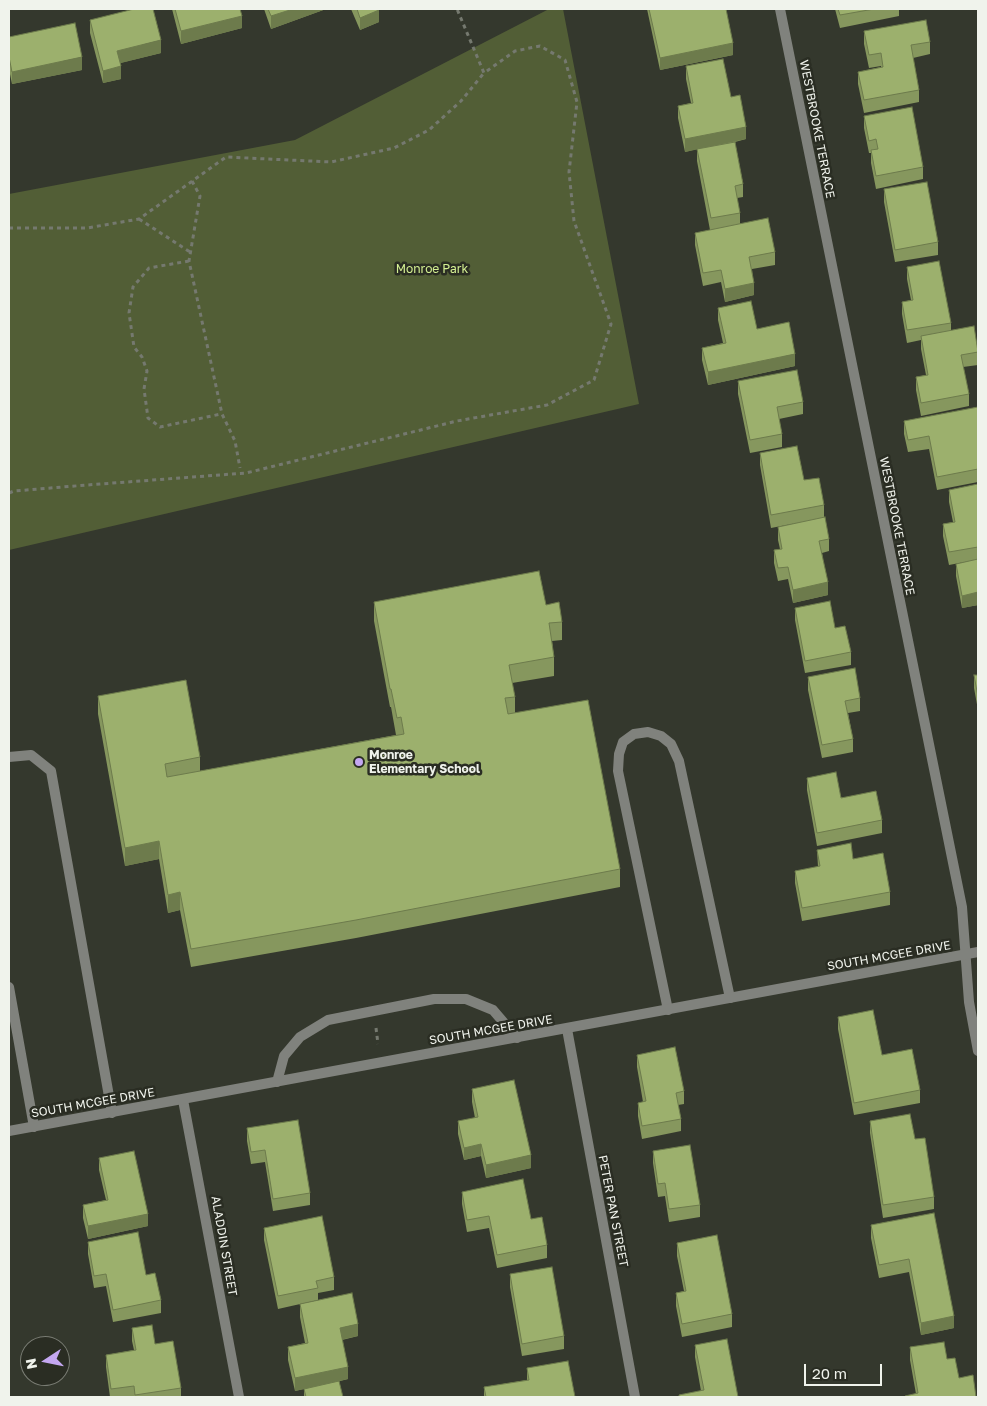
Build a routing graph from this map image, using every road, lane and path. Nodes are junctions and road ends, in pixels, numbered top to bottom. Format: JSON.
{"nodes":[{"id":1,"x":457,"y":9,"type":"edge"},
{"id":2,"x":780,"y":9,"type":"edge"},
{"id":3,"x":484,"y":73,"type":"junction"},
{"id":4,"x":192,"y":181,"type":"junction"},
{"id":5,"x":139,"y":219,"type":"junction"},
{"id":6,"x":9,"y":228,"type":"edge"},
{"id":7,"x":190,"y":252,"type":"junction"},
{"id":8,"x":189,"y":261,"type":"junction"},
{"id":9,"x":222,"y":414,"type":"junction"},
{"id":10,"x":240,"y":468,"type":"dead end"},
{"id":11,"x":9,"y":493,"type":"edge"},
{"id":12,"x":9,"y":757,"type":"edge"},
{"id":13,"x":978,"y":952,"type":"edge"},
{"id":14,"x":966,"y":955,"type":"junction"},
{"id":15,"x":9,"y":987,"type":"edge"},
{"id":16,"x":730,"y":998,"type":"junction"},
{"id":17,"x":668,"y":1010,"type":"junction"},
{"id":18,"x":567,"y":1029,"type":"junction"},
{"id":19,"x":517,"y":1038,"type":"junction"},
{"id":20,"x":978,"y":1051,"type":"edge"},
{"id":21,"x":277,"y":1082,"type":"junction"},
{"id":22,"x":183,"y":1100,"type":"junction"},
{"id":23,"x":112,"y":1112,"type":"junction"},
{"id":24,"x":34,"y":1127,"type":"junction"},
{"id":25,"x":9,"y":1131,"type":"edge"},
{"id":26,"x":239,"y":1397,"type":"edge"},
{"id":27,"x":635,"y":1397,"type":"edge"}],
"edges":[{"from":1,"to":3,"type":"path"},
{"from":2,"to":14,"type":"street","name":"WESTBROOKE TERRACE"},
{"from":3,"to":4,"type":"path"},
{"from":3,"to":11,"type":"path"},
{"from":4,"to":5,"type":"path"},
{"from":4,"to":7,"type":"path"},
{"from":5,"to":6,"type":"path"},
{"from":5,"to":7,"type":"path"},
{"from":7,"to":8,"type":"path"},
{"from":8,"to":9,"type":"path"},
{"from":8,"to":9,"type":"path"},
{"from":9,"to":10,"type":"path"},
{"from":12,"to":23,"type":"street"},
{"from":13,"to":14,"type":"street","name":"SOUTH MCGEE DRIVE"},
{"from":14,"to":16,"type":"street","name":"SOUTH MCGEE DRIVE"},
{"from":14,"to":20,"type":"street","name":"WESTBROOKE TERRACE"},
{"from":15,"to":24,"type":"street"},
{"from":16,"to":17,"type":"street","name":"SOUTH MCGEE DRIVE"},
{"from":16,"to":17,"type":"street"},
{"from":17,"to":18,"type":"street","name":"SOUTH MCGEE DRIVE"},
{"from":18,"to":19,"type":"street","name":"SOUTH MCGEE DRIVE"},
{"from":18,"to":27,"type":"street","name":"PETER PAN STREET"},
{"from":19,"to":21,"type":"street","name":"SOUTH MCGEE DRIVE"},
{"from":19,"to":21,"type":"street"},
{"from":21,"to":22,"type":"street","name":"SOUTH MCGEE DRIVE"},
{"from":22,"to":23,"type":"street","name":"SOUTH MCGEE DRIVE"},
{"from":22,"to":26,"type":"street","name":"ALADDIN STREET"},
{"from":23,"to":24,"type":"street","name":"SOUTH MCGEE DRIVE"},
{"from":24,"to":25,"type":"street","name":"SOUTH MCGEE DRIVE"}]}
